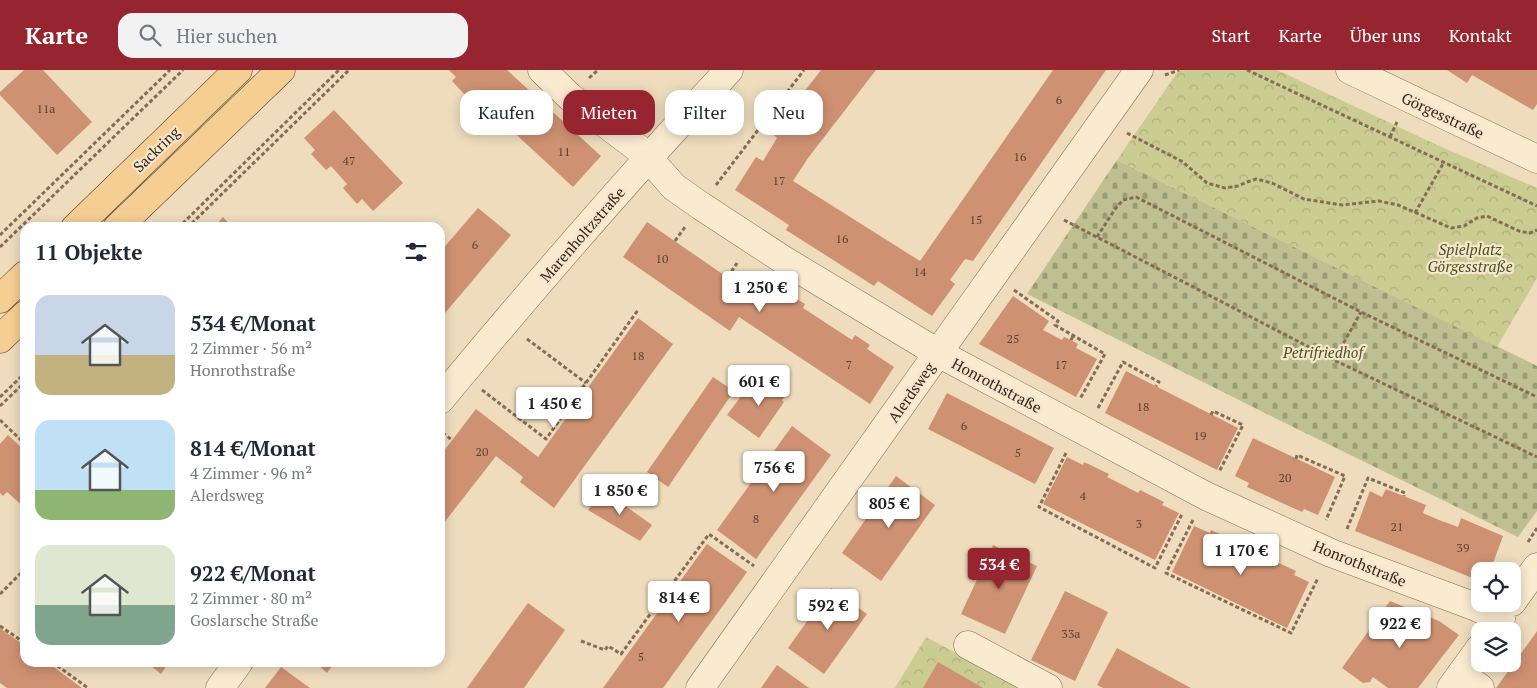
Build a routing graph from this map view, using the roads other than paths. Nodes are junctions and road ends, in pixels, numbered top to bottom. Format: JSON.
{"nodes":[{"id":1,"x":238,"y":70,"type":"edge"},
{"id":2,"x":280,"y":70,"type":"edge"},
{"id":3,"x":542,"y":70,"type":"edge"},
{"id":4,"x":728,"y":70,"type":"edge"},
{"id":5,"x":1139,"y":70,"type":"edge"},
{"id":6,"x":1350,"y":70,"type":"edge"},
{"id":7,"x":649,"y":158,"type":"junction"},
{"id":8,"x":1537,"y":159,"type":"edge"},
{"id":9,"x":80,"y":222,"type":"edge"},
{"id":10,"x":123,"y":222,"type":"edge"},
{"id":11,"x":20,"y":280,"type":"edge"},
{"id":12,"x":0,"y":300,"type":"edge"},
{"id":13,"x":20,"y":320,"type":"edge"},
{"id":14,"x":0,"y":339,"type":"edge"},
{"id":15,"x":938,"y":353,"type":"junction"},
{"id":16,"x":445,"y":409,"type":"edge"},
{"id":17,"x":1537,"y":567,"type":"edge"},
{"id":18,"x":1504,"y":614,"type":"edge"},
{"id":19,"x":968,"y":645,"type":"dead end"},
{"id":20,"x":235,"y":667,"type":"edge"},
{"id":21,"x":1471,"y":668,"type":"edge"},
{"id":22,"x":1464,"y":683,"type":"edge"},
{"id":23,"x":220,"y":688,"type":"edge"},
{"id":24,"x":700,"y":688,"type":"edge"},
{"id":25,"x":1048,"y":688,"type":"edge"}],
"edges":[{"from":1,"to":9,"type":"main road","name":"Sackring"},
{"from":2,"to":10,"type":"main road","name":"Sackring"},
{"from":3,"to":7,"type":"street","name":"Honrothstraße"},
{"from":4,"to":7,"type":"street","name":"Marenholtzstraße"},
{"from":5,"to":15,"type":"street","name":"Alerdsweg"},
{"from":6,"to":8,"type":"street","name":"Görgesstraße"},
{"from":7,"to":15,"type":"street","name":"Honrothstraße"},
{"from":7,"to":16,"type":"street","name":"Marenholtzstraße"},
{"from":11,"to":12,"type":"main road"},
{"from":13,"to":14,"type":"main road"},
{"from":15,"to":18,"type":"street","name":"Honrothstraße"},
{"from":15,"to":24,"type":"street","name":"Alerdsweg"},
{"from":17,"to":18,"type":"street"},
{"from":19,"to":25,"type":"street"},
{"from":20,"to":23,"type":"street"},
{"from":21,"to":22,"type":"street"}]}
